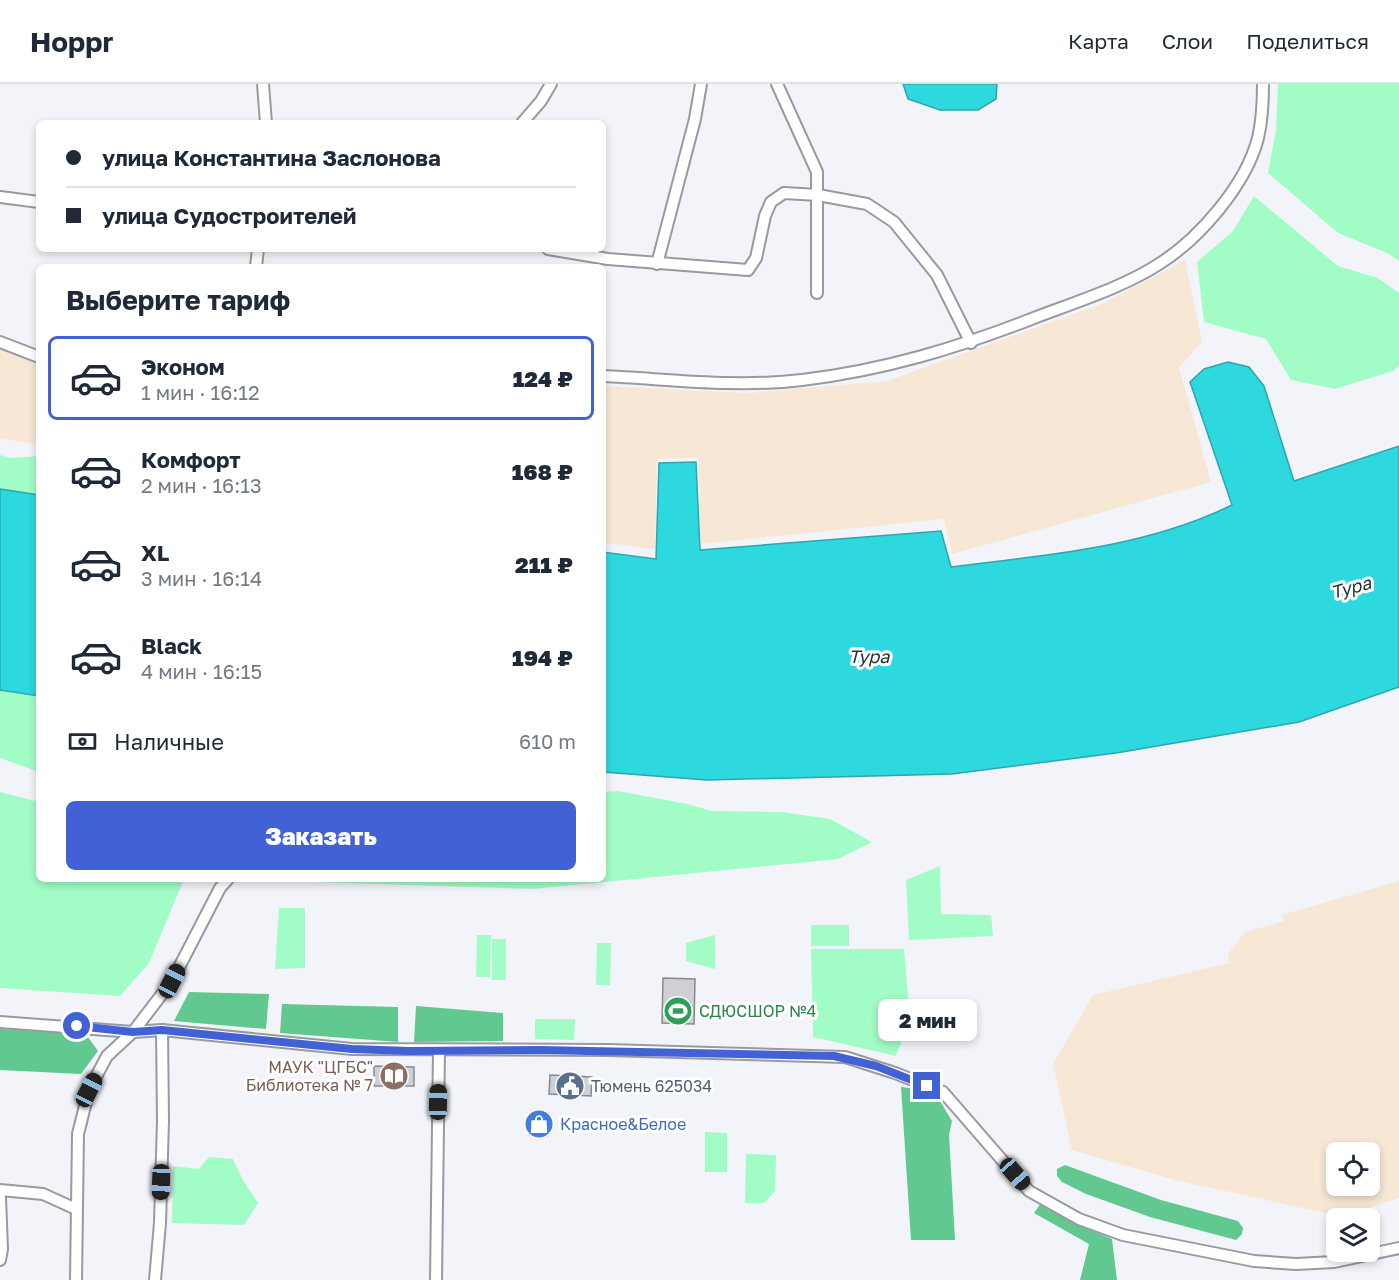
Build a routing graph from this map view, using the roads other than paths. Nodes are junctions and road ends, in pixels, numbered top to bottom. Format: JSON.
{"nodes":[{"id":1,"x":263,"y":84,"type":"edge"},
{"id":2,"x":551,"y":84,"type":"edge"},
{"id":3,"x":701,"y":84,"type":"edge"},
{"id":4,"x":777,"y":84,"type":"edge"},
{"id":5,"x":1263,"y":84,"type":"edge"},
{"id":6,"x":267,"y":120,"type":"edge"},
{"id":7,"x":525,"y":120,"type":"edge"},
{"id":8,"x":819,"y":195,"type":"junction"},
{"id":9,"x":0,"y":197,"type":"edge"},
{"id":10,"x":36,"y":201,"type":"edge"},
{"id":11,"x":566,"y":252,"type":"edge"},
{"id":12,"x":657,"y":264,"type":"junction"},
{"id":13,"x":817,"y":293,"type":"dead end"},
{"id":14,"x":0,"y":342,"type":"edge"},
{"id":15,"x":971,"y":343,"type":"junction"},
{"id":16,"x":36,"y":356,"type":"edge"},
{"id":17,"x":606,"y":376,"type":"edge"},
{"id":18,"x":225,"y":882,"type":"edge"},
{"id":19,"x":0,"y":1022,"type":"edge"},
{"id":20,"x":162,"y":1030,"type":"junction"},
{"id":21,"x":133,"y":1032,"type":"junction"},
{"id":22,"x":440,"y":1050,"type":"junction"},
{"id":23,"x":0,"y":1190,"type":"edge"},
{"id":24,"x":0,"y":1198,"type":"edge"},
{"id":25,"x":76,"y":1209,"type":"junction"},
{"id":26,"x":1399,"y":1248,"type":"edge"},
{"id":27,"x":0,"y":1260,"type":"edge"},
{"id":28,"x":76,"y":1280,"type":"edge"},
{"id":29,"x":155,"y":1280,"type":"edge"},
{"id":30,"x":436,"y":1280,"type":"edge"}],
"edges":[{"from":1,"to":6,"type":"street"},
{"from":2,"to":7,"type":"street"},
{"from":3,"to":12,"type":"street"},
{"from":4,"to":8,"type":"street"},
{"from":5,"to":15,"type":"street"},
{"from":8,"to":12,"type":"street"},
{"from":8,"to":13,"type":"street"},
{"from":8,"to":15,"type":"street"},
{"from":9,"to":10,"type":"street"},
{"from":11,"to":12,"type":"street"},
{"from":14,"to":16,"type":"street"},
{"from":15,"to":17,"type":"street"},
{"from":18,"to":21,"type":"street"},
{"from":19,"to":21,"type":"street"},
{"from":20,"to":21,"type":"street"},
{"from":20,"to":22,"type":"street"},
{"from":20,"to":29,"type":"street"},
{"from":21,"to":25,"type":"street"},
{"from":22,"to":26,"type":"street"},
{"from":22,"to":30,"type":"street"},
{"from":23,"to":25,"type":"street"},
{"from":24,"to":27,"type":"street"},
{"from":25,"to":28,"type":"street"}]}
